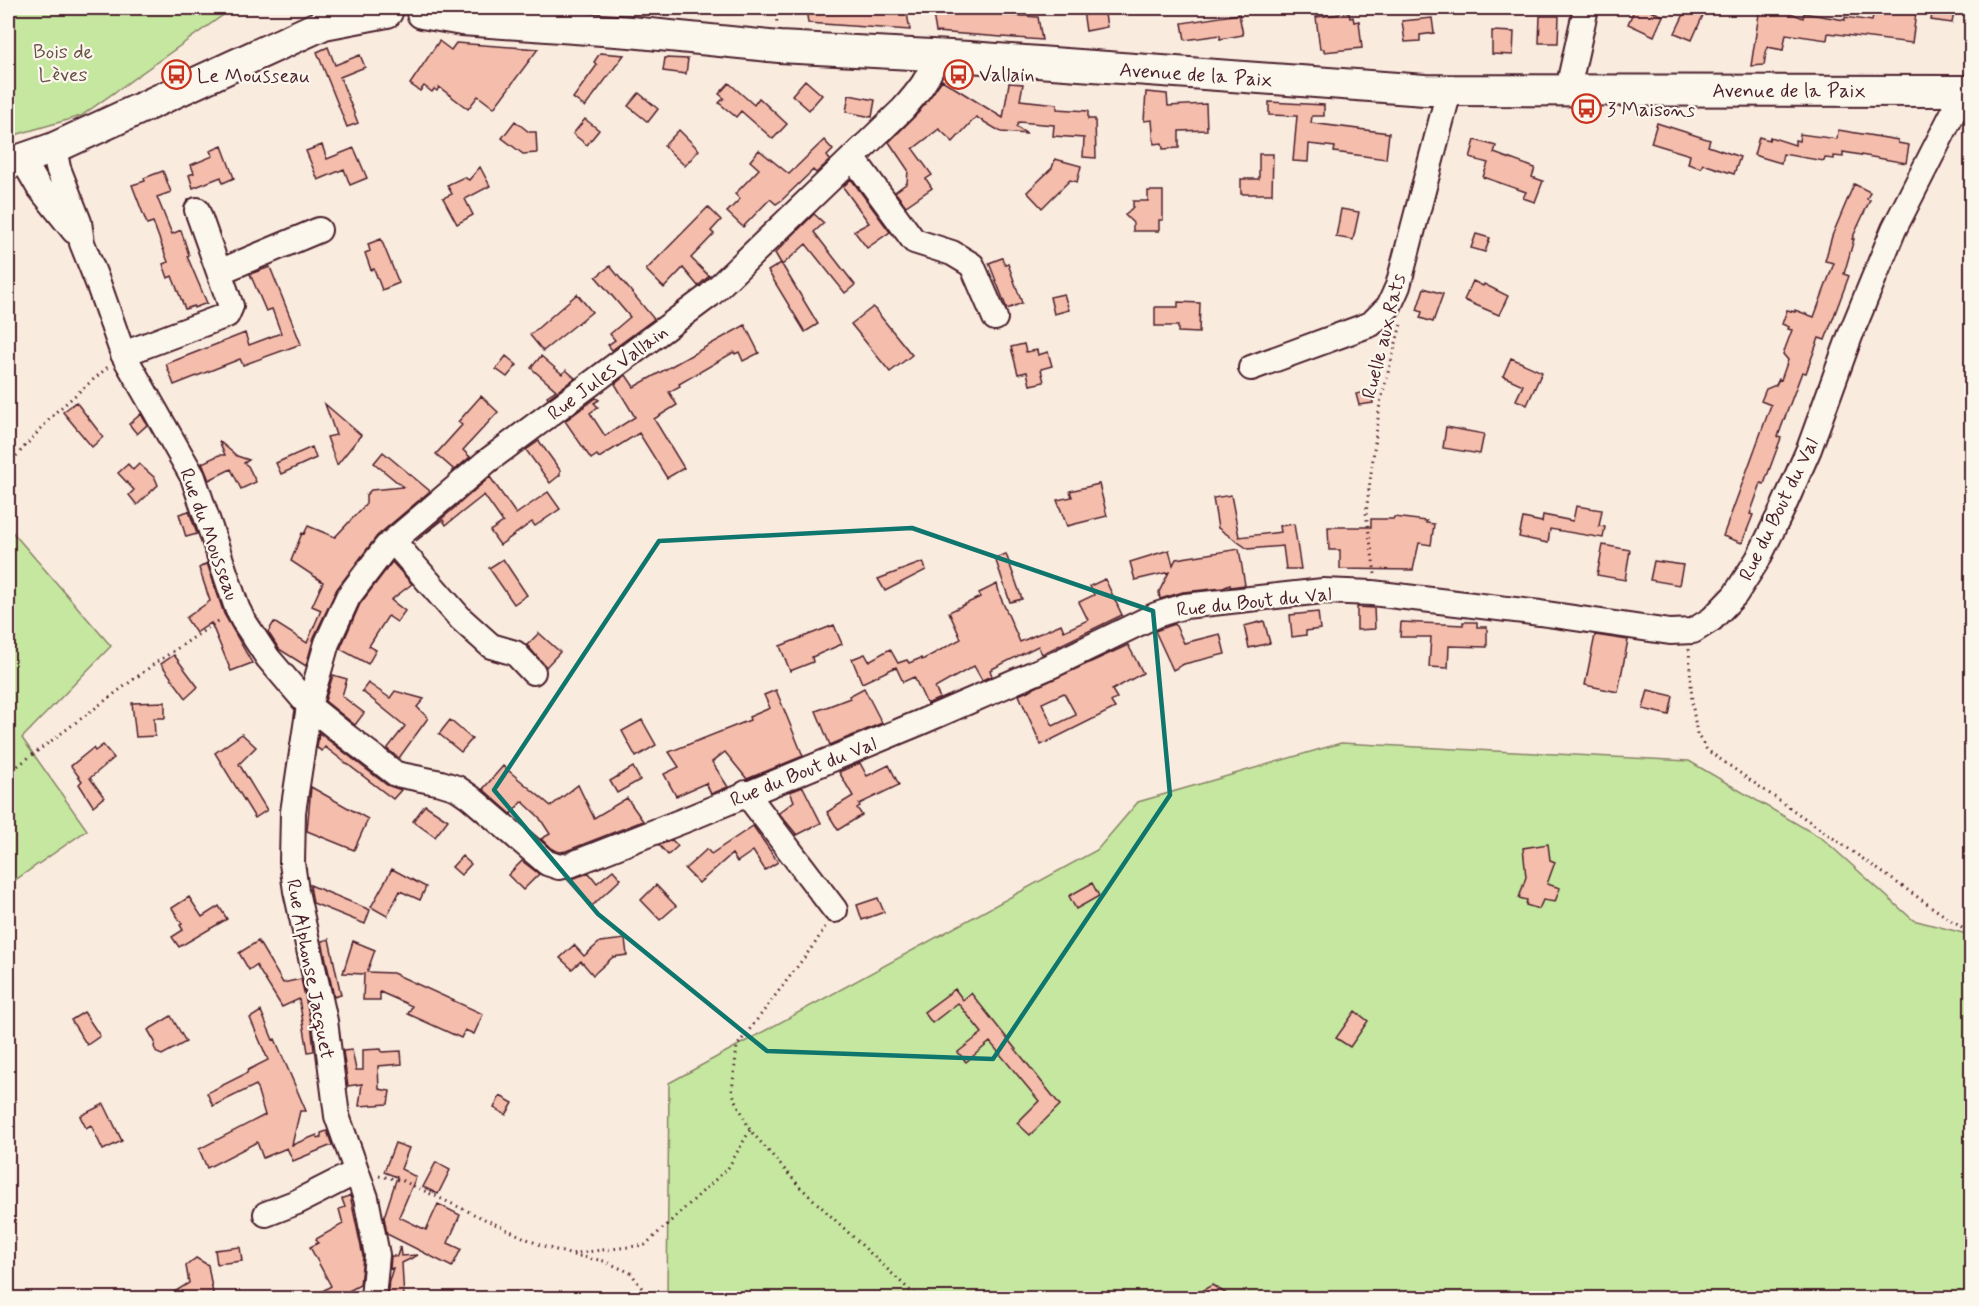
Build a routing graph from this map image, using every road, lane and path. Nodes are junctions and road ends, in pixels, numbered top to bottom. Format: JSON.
{"nodes":[{"id":1,"x":1586,"y":8,"type":"edge"},
{"id":2,"x":386,"y":10,"type":"edge"},
{"id":3,"x":422,"y":10,"type":"edge"},
{"id":4,"x":936,"y":55,"type":"junction"},
{"id":5,"x":1449,"y":91,"type":"junction"},
{"id":6,"x":1571,"y":91,"type":"junction"},
{"id":7,"x":1966,"y":91,"type":"edge"},
{"id":8,"x":54,"y":147,"type":"junction"},
{"id":9,"x":853,"y":158,"type":"junction"},
{"id":10,"x":15,"y":162,"type":"edge"},
{"id":11,"x":196,"y":210,"type":"dead end"},
{"id":12,"x":319,"y":230,"type":"dead end"},
{"id":13,"x":82,"y":243,"type":"junction"},
{"id":14,"x":219,"y":272,"type":"junction"},
{"id":15,"x":1402,"y":317,"type":"dead end"},
{"id":16,"x":995,"y":318,"type":"dead end"},
{"id":17,"x":123,"y":354,"type":"junction"},
{"id":18,"x":1251,"y":368,"type":"dead end"},
{"id":19,"x":8,"y":465,"type":"edge"},
{"id":20,"x":393,"y":541,"type":"junction"},
{"id":21,"x":1378,"y":593,"type":"junction"},
{"id":22,"x":237,"y":608,"type":"junction"},
{"id":23,"x":1693,"y":631,"type":"junction"},
{"id":24,"x":533,"y":672,"type":"dead end"},
{"id":25,"x":309,"y":706,"type":"junction"},
{"id":26,"x":8,"y":773,"type":"edge"},
{"id":27,"x":746,"y":793,"type":"junction"},
{"id":28,"x":835,"y":909,"type":"joint"},
{"id":29,"x":1971,"y":935,"type":"edge"},
{"id":30,"x":750,"y":1130,"type":"junction"},
{"id":31,"x":356,"y":1172,"type":"junction"},
{"id":32,"x":266,"y":1214,"type":"dead end"},
{"id":33,"x":569,"y":1254,"type":"junction"},
{"id":34,"x":373,"y":1299,"type":"edge"},
{"id":35,"x":649,"y":1299,"type":"edge"},
{"id":36,"x":918,"y":1299,"type":"edge"},
{"id":37,"x":1275,"y":1299,"type":"edge"},
{"id":38,"x":1283,"y":1299,"type":"edge"}],
"edges":[{"from":1,"to":6,"type":"street"},
{"from":2,"to":3,"type":"main road"},
{"from":2,"to":8,"type":"main road"},
{"from":3,"to":4,"type":"main road","name":"Avenue de la Paix"},
{"from":4,"to":5,"type":"main road","name":"Avenue de la Paix"},
{"from":4,"to":9,"type":"street","name":"Rue Jules Vallain"},
{"from":5,"to":6,"type":"main road","name":"Avenue de la Paix"},
{"from":5,"to":18,"type":"street"},
{"from":6,"to":7,"type":"main road","name":"Avenue de la Paix"},
{"from":7,"to":23,"type":"street","name":"Rue du Bout du Val"},
{"from":8,"to":10,"type":"main road"},
{"from":8,"to":13,"type":"street"},
{"from":9,"to":16,"type":"street"},
{"from":9,"to":20,"type":"street","name":"Rue Jules Vallain"},
{"from":10,"to":13,"type":"street"},
{"from":11,"to":14,"type":"street"},
{"from":12,"to":14,"type":"street"},
{"from":13,"to":17,"type":"street","name":"Rue du Mousseau"},
{"from":14,"to":17,"type":"street"},
{"from":15,"to":21,"type":"path","name":"Ruelle aux Rats"},
{"from":17,"to":19,"type":"path"},
{"from":17,"to":22,"type":"street","name":"Rue du Mousseau"},
{"from":20,"to":24,"type":"street"},
{"from":20,"to":25,"type":"street","name":"Rue Jules Vallain"},
{"from":21,"to":23,"type":"street","name":"Rue du Bout du Val"},
{"from":21,"to":27,"type":"street","name":"Rue du Bout du Val"},
{"from":22,"to":25,"type":"street","name":"Rue du Mousseau"},
{"from":22,"to":26,"type":"path"},
{"from":23,"to":29,"type":"path"},
{"from":25,"to":27,"type":"street","name":"Rue du Bout du Val"},
{"from":25,"to":31,"type":"street","name":"Rue Alphonse Jacquet"},
{"from":27,"to":28,"type":"street"},
{"from":28,"to":30,"type":"path"},
{"from":30,"to":33,"type":"path"},
{"from":30,"to":36,"type":"path"},
{"from":31,"to":32,"type":"street"},
{"from":31,"to":33,"type":"path"},
{"from":31,"to":34,"type":"street","name":"Rue Alphonse Jacquet"},
{"from":33,"to":35,"type":"path"},
{"from":37,"to":38,"type":"path"}]}
